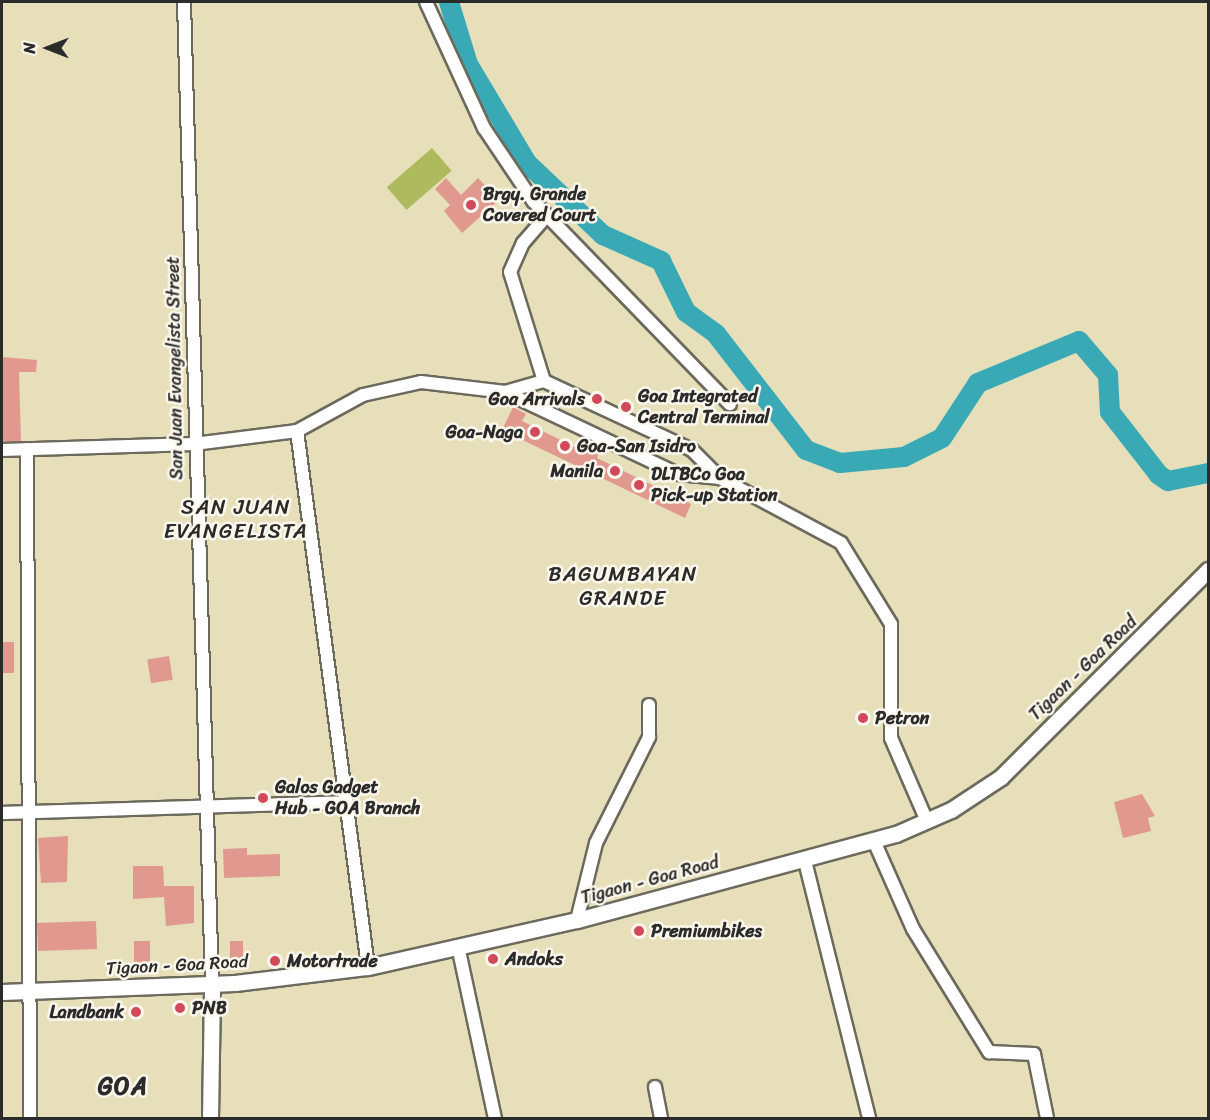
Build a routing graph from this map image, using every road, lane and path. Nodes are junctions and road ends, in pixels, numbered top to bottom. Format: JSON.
{"nodes":[{"id":1,"x":184,"y":2,"type":"edge"},
{"id":2,"x":426,"y":2,"type":"edge"},
{"id":3,"x":545,"y":218,"type":"junction"},
{"id":4,"x":544,"y":381,"type":"junction"},
{"id":5,"x":505,"y":392,"type":"junction"},
{"id":6,"x":730,"y":404,"type":"dead end"},
{"id":7,"x":297,"y":431,"type":"junction"},
{"id":8,"x":194,"y":444,"type":"junction"},
{"id":9,"x":27,"y":449,"type":"junction"},
{"id":10,"x":2,"y":450,"type":"edge"},
{"id":11,"x":720,"y":478,"type":"junction"},
{"id":12,"x":1209,"y":570,"type":"edge"},
{"id":13,"x":649,"y":705,"type":"dead end"},
{"id":14,"x":346,"y":802,"type":"junction"},
{"id":15,"x":207,"y":807,"type":"junction"},
{"id":16,"x":26,"y":812,"type":"junction"},
{"id":17,"x":2,"y":813,"type":"edge"},
{"id":18,"x":927,"y":821,"type":"junction"},
{"id":19,"x":874,"y":841,"type":"junction"},
{"id":20,"x":804,"y":861,"type":"junction"},
{"id":21,"x":577,"y":920,"type":"junction"},
{"id":22,"x":458,"y":946,"type":"junction"},
{"id":23,"x":368,"y":967,"type":"junction"},
{"id":24,"x":212,"y":984,"type":"junction"},
{"id":25,"x":28,"y":991,"type":"junction"},
{"id":26,"x":2,"y":992,"type":"edge"},
{"id":27,"x":655,"y":1087,"type":"dead end"},
{"id":28,"x":30,"y":1119,"type":"edge"},
{"id":29,"x":210,"y":1119,"type":"edge"},
{"id":30,"x":495,"y":1119,"type":"edge"},
{"id":31,"x":661,"y":1119,"type":"edge"},
{"id":32,"x":869,"y":1119,"type":"edge"},
{"id":33,"x":1047,"y":1119,"type":"edge"}],
"edges":[{"from":1,"to":8,"type":"street","name":"San Juan Evangelista Street"},
{"from":2,"to":3,"type":"street"},
{"from":3,"to":4,"type":"street"},
{"from":3,"to":6,"type":"street"},
{"from":4,"to":5,"type":"street"},
{"from":4,"to":11,"type":"street"},
{"from":5,"to":7,"type":"street"},
{"from":5,"to":11,"type":"street"},
{"from":7,"to":8,"type":"street"},
{"from":7,"to":14,"type":"street"},
{"from":8,"to":9,"type":"street"},
{"from":8,"to":15,"type":"street","name":"San Juan Evangelista Street"},
{"from":9,"to":10,"type":"street"},
{"from":9,"to":16,"type":"street"},
{"from":11,"to":18,"type":"street"},
{"from":12,"to":18,"type":"main road","name":"Tigaon - Goa Road"},
{"from":13,"to":21,"type":"street"},
{"from":14,"to":15,"type":"street"},
{"from":14,"to":23,"type":"street"},
{"from":15,"to":16,"type":"street"},
{"from":15,"to":24,"type":"street","name":"San Juan Evangelista Street"},
{"from":16,"to":17,"type":"street"},
{"from":16,"to":25,"type":"street"},
{"from":18,"to":19,"type":"main road","name":"Tigaon - Goa Road"},
{"from":19,"to":20,"type":"main road","name":"Tigaon - Goa Road"},
{"from":19,"to":33,"type":"street"},
{"from":20,"to":21,"type":"main road","name":"Tigaon - Goa Road"},
{"from":20,"to":32,"type":"street"},
{"from":21,"to":22,"type":"main road","name":"Tigaon - Goa Road"},
{"from":22,"to":23,"type":"main road","name":"Tigaon - Goa Road"},
{"from":22,"to":30,"type":"street"},
{"from":23,"to":24,"type":"main road","name":"Tigaon - Goa Road"},
{"from":24,"to":25,"type":"main road","name":"Tigaon - Goa Road"},
{"from":24,"to":29,"type":"main road"},
{"from":25,"to":26,"type":"main road","name":"Tigaon - Goa Road"},
{"from":25,"to":28,"type":"street"},
{"from":27,"to":31,"type":"street"}]}
